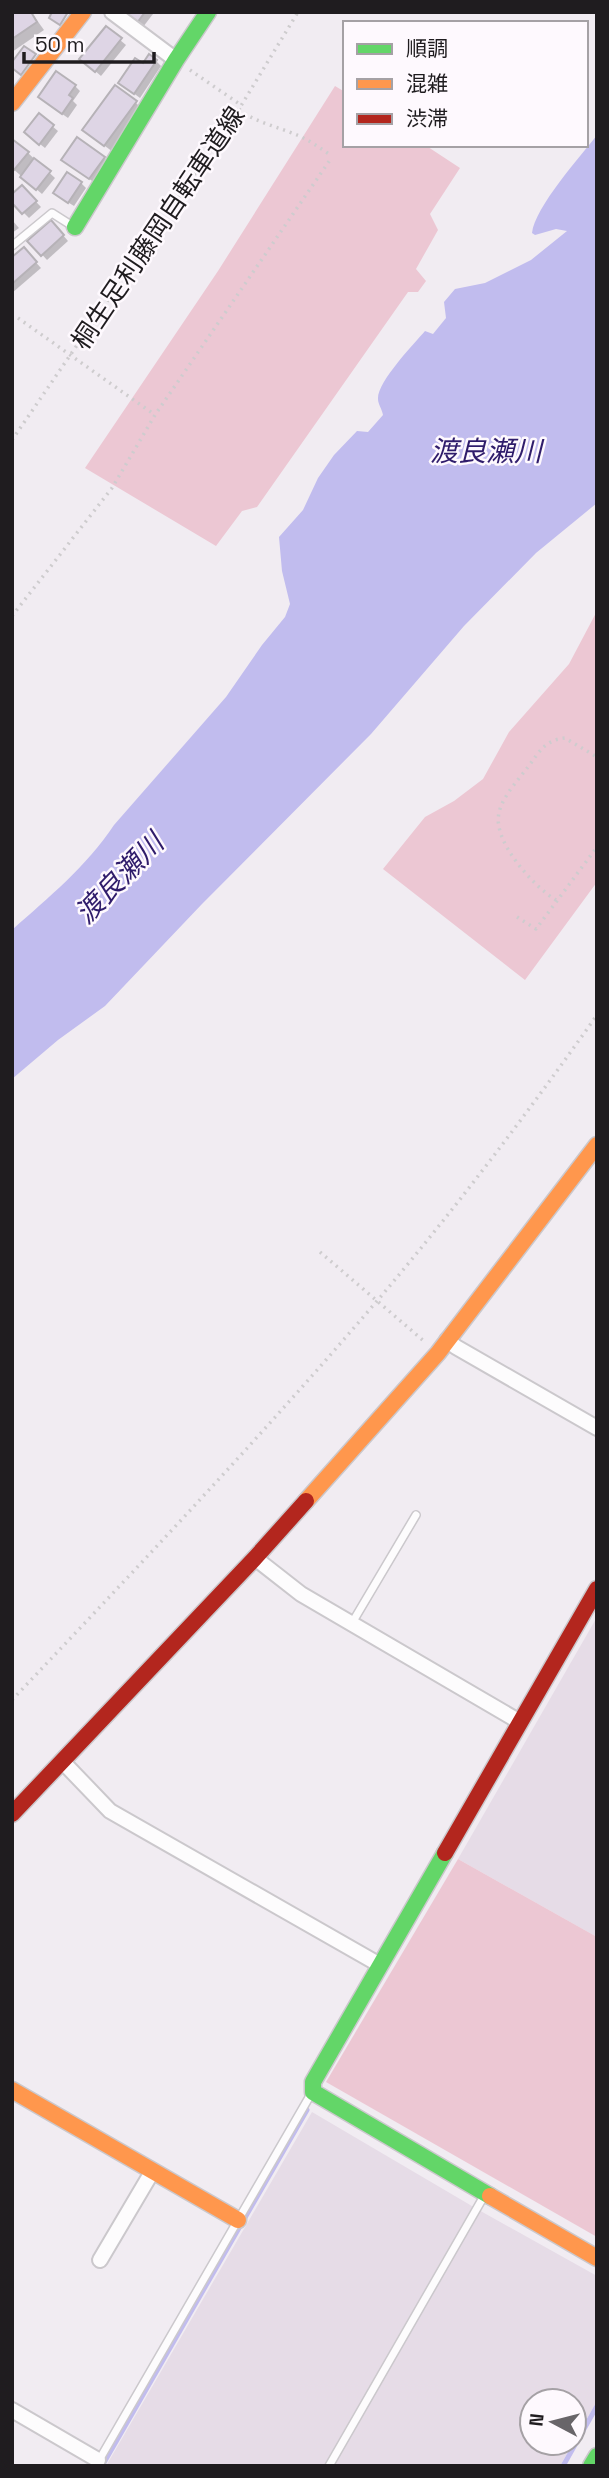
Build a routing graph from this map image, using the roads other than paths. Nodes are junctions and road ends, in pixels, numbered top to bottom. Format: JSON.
{"nodes":[{"id":1,"x":83,"y":12,"type":"edge"},
{"id":2,"x":112,"y":12,"type":"edge"},
{"id":3,"x":208,"y":12,"type":"edge"},
{"id":4,"x":176,"y":60,"type":"junction"},
{"id":5,"x":12,"y":103,"type":"edge"},
{"id":6,"x":75,"y":227,"type":"joint"},
{"id":7,"x":12,"y":246,"type":"edge"},
{"id":8,"x":597,"y":1145,"type":"edge"},
{"id":9,"x":447,"y":1340,"type":"junction"},
{"id":10,"x":597,"y":1427,"type":"edge"},
{"id":11,"x":416,"y":1515,"type":"dead end"},
{"id":12,"x":255,"y":1558,"type":"junction"},
{"id":13,"x":597,"y":1589,"type":"edge"},
{"id":14,"x":352,"y":1624,"type":"junction"},
{"id":15,"x":520,"y":1722,"type":"junction"},
{"id":16,"x":62,"y":1761,"type":"junction"},
{"id":17,"x":12,"y":1814,"type":"edge"},
{"id":18,"x":380,"y":1965,"type":"junction"},
{"id":19,"x":12,"y":2090,"type":"edge"},
{"id":20,"x":313,"y":2092,"type":"junction"},
{"id":21,"x":152,"y":2172,"type":"junction"},
{"id":22,"x":486,"y":2194,"type":"junction"},
{"id":23,"x":238,"y":2220,"type":"junction"},
{"id":24,"x":597,"y":2258,"type":"edge"},
{"id":25,"x":100,"y":2260,"type":"dead end"},
{"id":26,"x":12,"y":2410,"type":"edge"},
{"id":27,"x":597,"y":2456,"type":"edge"},
{"id":28,"x":97,"y":2463,"type":"edge"},
{"id":29,"x":329,"y":2466,"type":"edge"},
{"id":30,"x":591,"y":2466,"type":"edge"}],
"edges":[{"from":1,"to":5,"type":"street"},
{"from":2,"to":4,"type":"street"},
{"from":3,"to":4,"type":"street"},
{"from":4,"to":6,"type":"street"},
{"from":6,"to":7,"type":"lane"},
{"from":8,"to":9,"type":"street"},
{"from":9,"to":10,"type":"street"},
{"from":9,"to":12,"type":"street"},
{"from":11,"to":14,"type":"lane"},
{"from":12,"to":14,"type":"street"},
{"from":12,"to":16,"type":"street"},
{"from":13,"to":15,"type":"street"},
{"from":14,"to":15,"type":"street"},
{"from":15,"to":18,"type":"street"},
{"from":16,"to":17,"type":"street"},
{"from":16,"to":18,"type":"street"},
{"from":18,"to":20,"type":"street"},
{"from":19,"to":21,"type":"street"},
{"from":20,"to":22,"type":"street"},
{"from":20,"to":23,"type":"lane"},
{"from":21,"to":23,"type":"street"},
{"from":21,"to":25,"type":"street"},
{"from":22,"to":24,"type":"street"},
{"from":22,"to":29,"type":"lane"},
{"from":23,"to":28,"type":"lane"},
{"from":26,"to":28,"type":"street"},
{"from":27,"to":30,"type":"street"}]}
